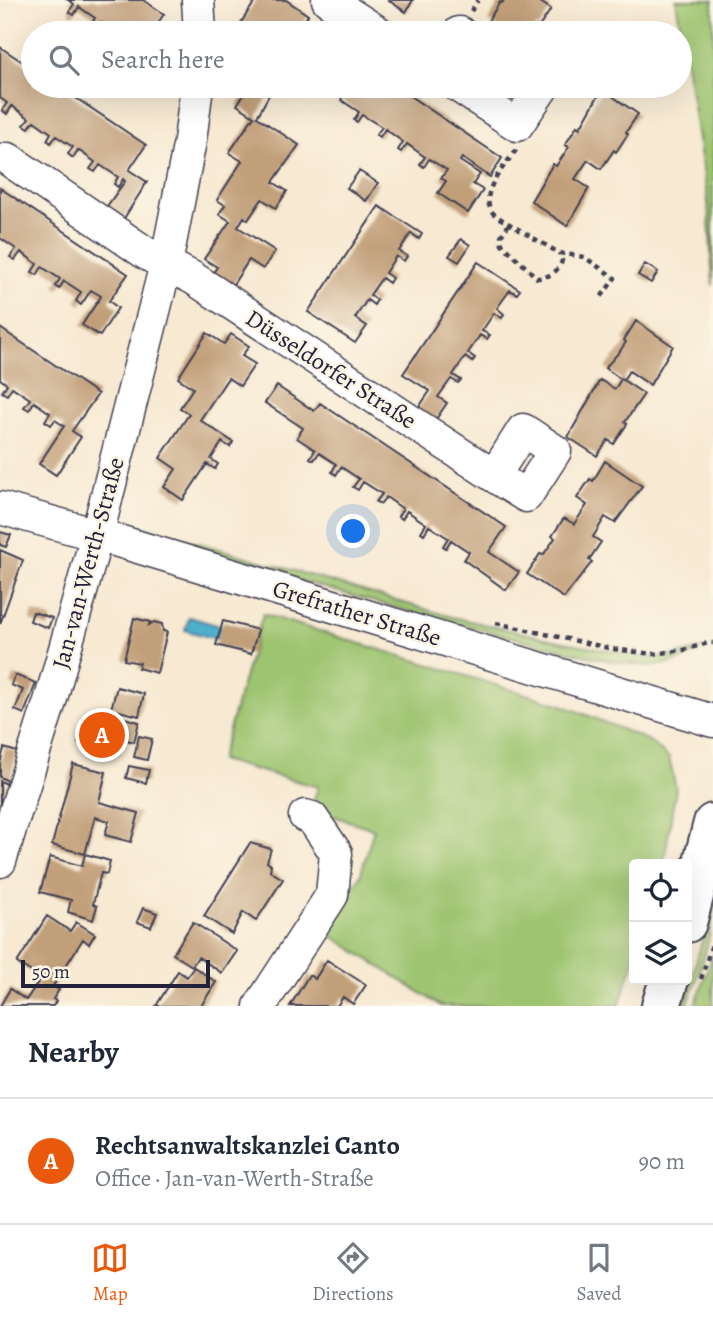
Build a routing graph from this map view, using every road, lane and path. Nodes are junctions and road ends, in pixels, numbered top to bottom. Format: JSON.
{"nodes":[{"id":1,"x":198,"y":0,"type":"edge"},
{"id":2,"x":328,"y":0,"type":"edge"},
{"id":3,"x":199,"y":21,"type":"edge"},
{"id":4,"x":360,"y":21,"type":"edge"},
{"id":5,"x":195,"y":98,"type":"edge"},
{"id":6,"x":476,"y":98,"type":"edge"},
{"id":7,"x":535,"y":98,"type":"edge"},
{"id":8,"x":517,"y":125,"type":"junction"},
{"id":9,"x":8,"y":159,"type":"dead end"},
{"id":10,"x":509,"y":224,"type":"junction"},
{"id":11,"x":559,"y":253,"type":"junction"},
{"id":12,"x":166,"y":264,"type":"junction"},
{"id":13,"x":599,"y":300,"type":"dead end"},
{"id":14,"x":494,"y":476,"type":"dead end"},
{"id":15,"x":0,"y":509,"type":"edge"},
{"id":16,"x":97,"y":535,"type":"junction"},
{"id":17,"x":494,"y":623,"type":"dead end"},
{"id":18,"x":713,"y":643,"type":"edge"},
{"id":19,"x":713,"y":721,"type":"edge"},
{"id":20,"x":305,"y":816,"type":"dead end"},
{"id":21,"x":713,"y":823,"type":"edge"},
{"id":22,"x":0,"y":861,"type":"edge"},
{"id":23,"x":687,"y":922,"type":"edge"},
{"id":24,"x":713,"y":940,"type":"edge"},
{"id":25,"x":692,"y":971,"type":"edge"},
{"id":26,"x":682,"y":985,"type":"edge"},
{"id":27,"x":260,"y":1006,"type":"edge"},
{"id":28,"x":661,"y":1006,"type":"edge"}],
"edges":[{"from":1,"to":3,"type":"street"},
{"from":2,"to":4,"type":"street"},
{"from":5,"to":12,"type":"street","name":"Jan-van-Werth-Straße"},
{"from":6,"to":8,"type":"street"},
{"from":7,"to":8,"type":"street"},
{"from":8,"to":10,"type":"path"},
{"from":9,"to":12,"type":"street"},
{"from":10,"to":11,"type":"path"},
{"from":10,"to":11,"type":"path"},
{"from":11,"to":13,"type":"path"},
{"from":12,"to":14,"type":"street","name":"Düsseldorfer Straße"},
{"from":12,"to":16,"type":"street","name":"Jan-van-Werth-Straße"},
{"from":15,"to":16,"type":"street","name":"Grefrather Straße"},
{"from":16,"to":19,"type":"street","name":"Grefrather Straße"},
{"from":16,"to":22,"type":"street","name":"Jan-van-Werth-Straße"},
{"from":17,"to":18,"type":"path"},
{"from":20,"to":27,"type":"street"},
{"from":21,"to":23,"type":"main road"},
{"from":24,"to":25,"type":"path"},
{"from":26,"to":28,"type":"main road"}]}
